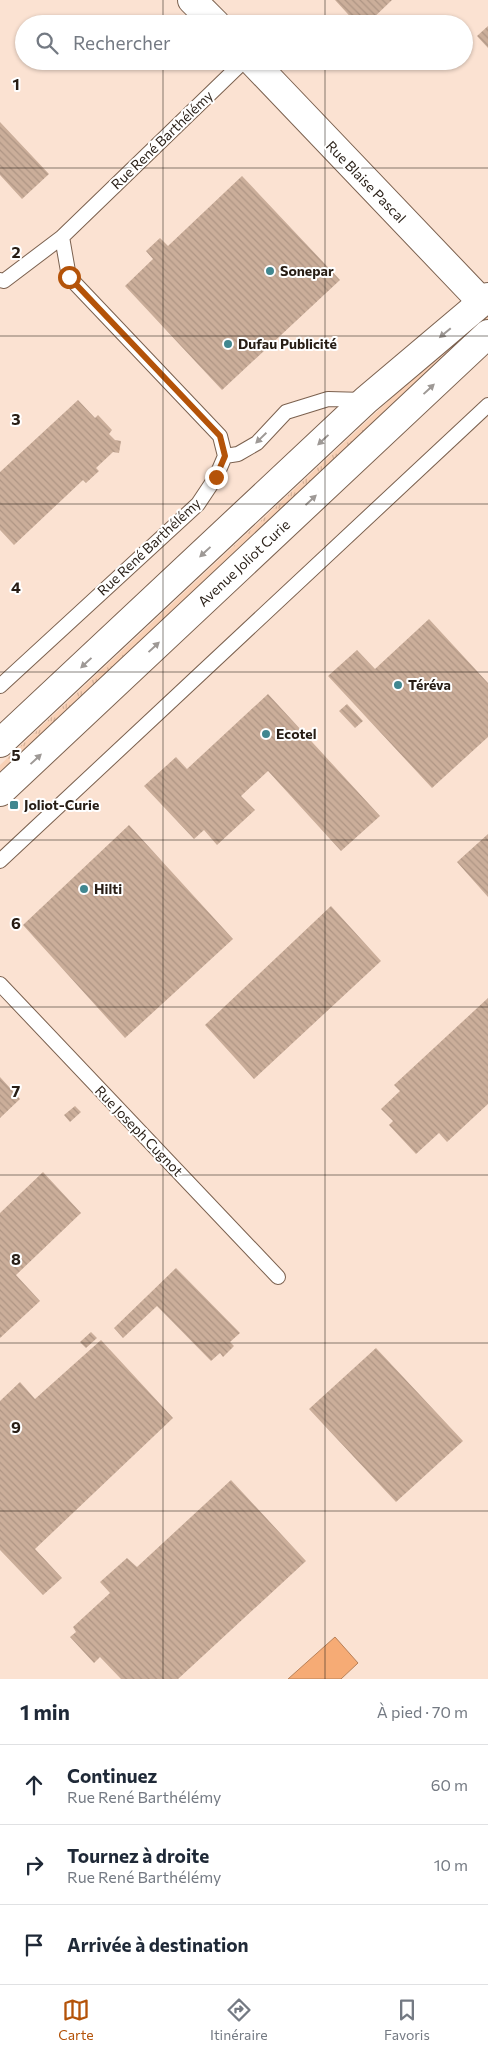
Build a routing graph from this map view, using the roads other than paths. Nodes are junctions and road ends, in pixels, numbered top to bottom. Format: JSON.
{"nodes":[{"id":1,"x":192,"y":0,"type":"edge"},
{"id":2,"x":207,"y":15,"type":"edge"},
{"id":3,"x":235,"y":70,"type":"edge"},
{"id":4,"x":261,"y":70,"type":"edge"},
{"id":5,"x":62,"y":237,"type":"junction"},
{"id":6,"x":0,"y":280,"type":"edge"},
{"id":7,"x":485,"y":299,"type":"edge"},
{"id":8,"x":488,"y":334,"type":"edge"},
{"id":9,"x":366,"y":400,"type":"junction"},
{"id":10,"x":488,"y":405,"type":"edge"},
{"id":11,"x":225,"y":456,"type":"junction"},
{"id":12,"x":0,"y":686,"type":"edge"},
{"id":13,"x":0,"y":744,"type":"edge"},
{"id":14,"x":0,"y":792,"type":"edge"},
{"id":15,"x":0,"y":861,"type":"edge"},
{"id":16,"x":0,"y":984,"type":"edge"},
{"id":17,"x":278,"y":1277,"type":"dead end"}],
"edges":[{"from":1,"to":2,"type":"main road"},
{"from":3,"to":5,"type":"lane","name":"Rue René Barthélémy"},
{"from":4,"to":7,"type":"main road","name":"Rue Blaise Pascal"},
{"from":5,"to":6,"type":"lane","name":"Rue René Barthélémy"},
{"from":5,"to":11,"type":"lane"},
{"from":7,"to":9,"type":"main road","one_way":true},
{"from":14,"to":8,"type":"main road","name":"Avenue Joliot Curie","one_way":true},
{"from":9,"to":11,"type":"lane","one_way":true},
{"from":9,"to":13,"type":"main road","one_way":true},
{"from":10,"to":15,"type":"lane"},
{"from":11,"to":12,"type":"lane","name":"Rue René Barthélémy"},
{"from":16,"to":17,"type":"lane","name":"Rue Joseph Cugnot"}]}
